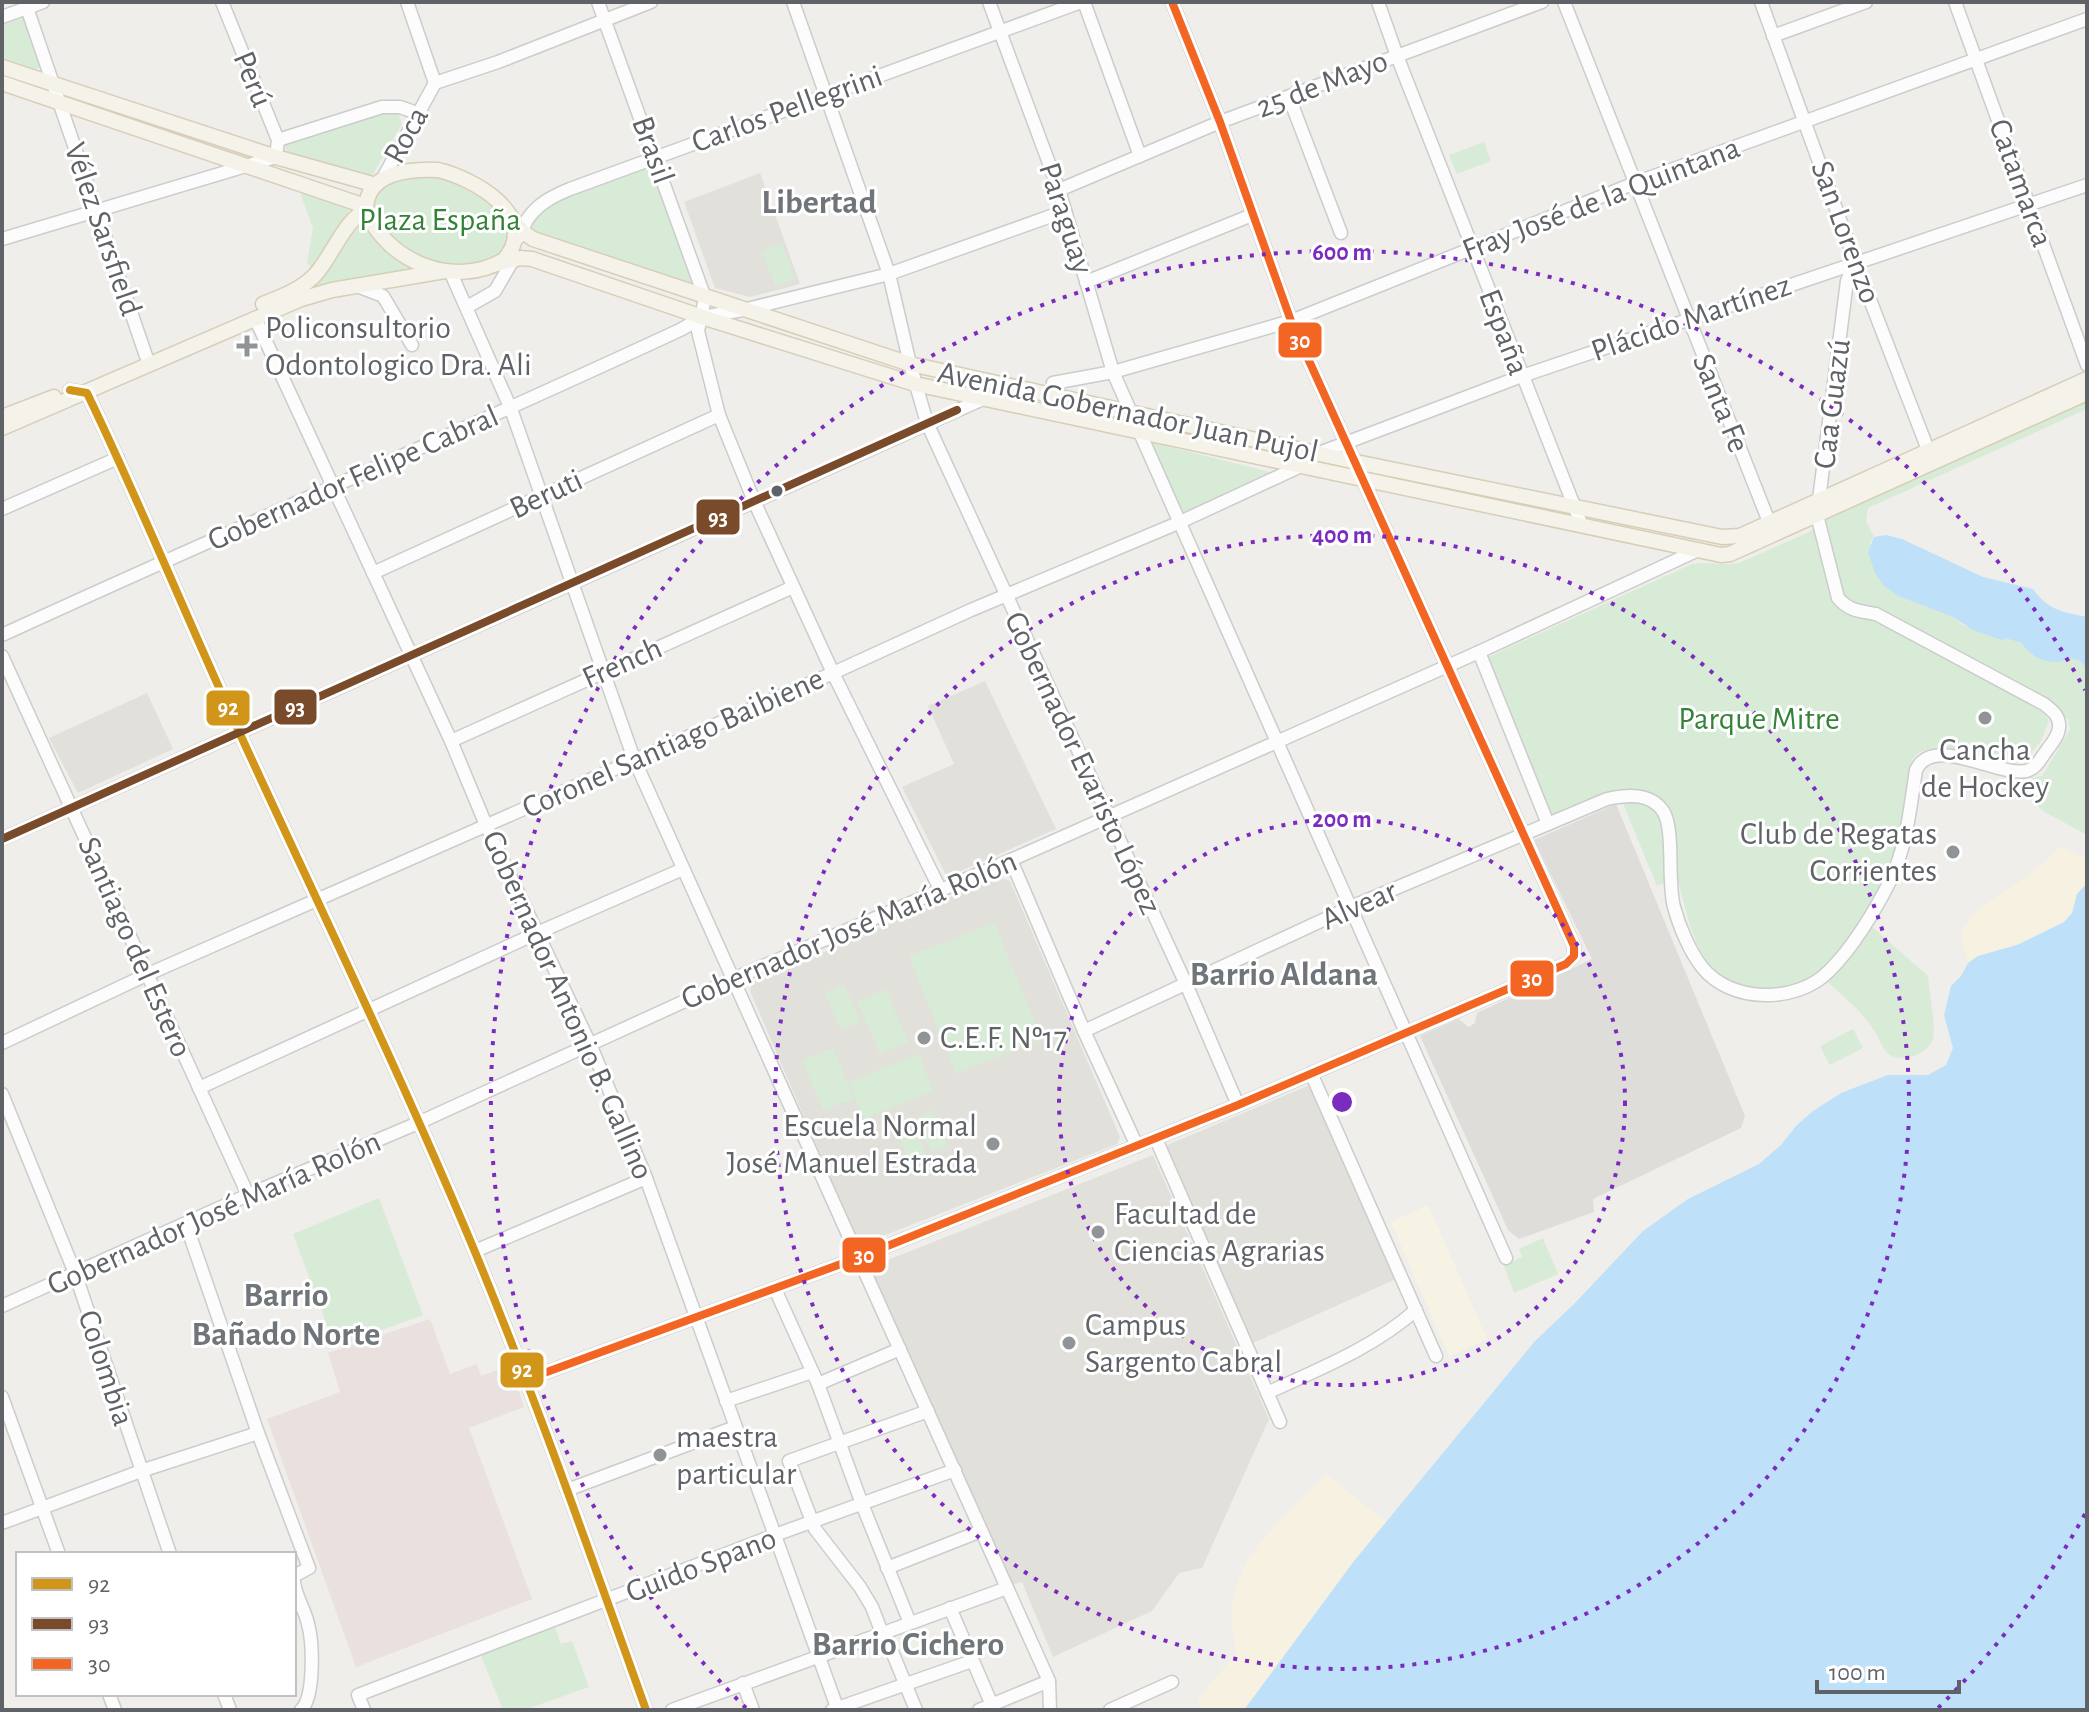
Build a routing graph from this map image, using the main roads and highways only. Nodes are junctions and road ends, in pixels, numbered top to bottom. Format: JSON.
{"nodes":[{"id":1,"x":2,"y":67,"type":"edge"},
{"id":2,"x":2,"y":83,"type":"edge"},
{"id":3,"x":379,"y":181,"type":"junction"},
{"id":4,"x":365,"y":208,"type":"junction"},
{"id":5,"x":518,"y":238,"type":"junction"},
{"id":6,"x":496,"y":264,"type":"junction"},
{"id":7,"x":448,"y":271,"type":"junction"},
{"id":8,"x":2087,"y":379,"type":"edge"},
{"id":9,"x":2087,"y":393,"type":"edge"},
{"id":10,"x":2,"y":417,"type":"edge"},
{"id":11,"x":1137,"y":424,"type":"junction"},
{"id":12,"x":2,"y":428,"type":"edge"},
{"id":13,"x":1931,"y":456,"type":"junction"},
{"id":14,"x":1772,"y":529,"type":"junction"}],
"edges":[{"from":1,"to":3,"type":"main road"},
{"from":2,"to":4,"type":"main road"},
{"from":3,"to":4,"type":"main road"},
{"from":3,"to":5,"type":"main road"},
{"from":4,"to":7,"type":"main road"},
{"from":4,"to":10,"type":"main road"},
{"from":5,"to":6,"type":"main road"},
{"from":5,"to":11,"type":"main road","name":"Avenida Gobernador Juan Pujol"},
{"from":6,"to":7,"type":"main road"},
{"from":6,"to":11,"type":"main road","name":"Avenida Gobernador Juan Pujol"},
{"from":7,"to":12,"type":"main road"},
{"from":8,"to":13,"type":"main road"},
{"from":9,"to":13,"type":"main road"},
{"from":11,"to":14,"type":"main road","name":"Avenida Gobernador Juan Pujol"},
{"from":11,"to":14,"type":"main road","name":"Avenida Gobernador Juan Pujol"},
{"from":13,"to":14,"type":"main road"}]}
